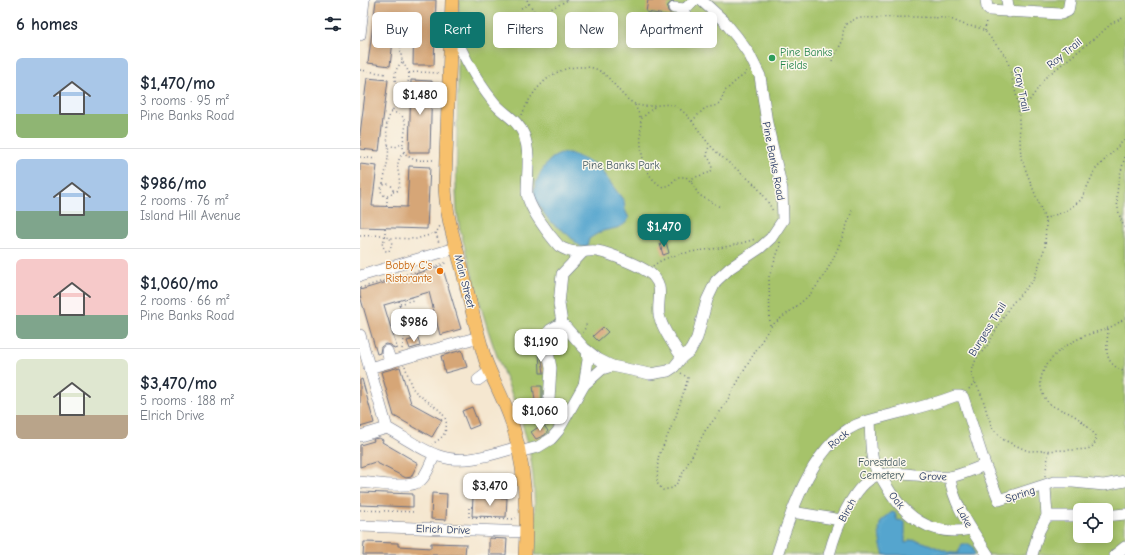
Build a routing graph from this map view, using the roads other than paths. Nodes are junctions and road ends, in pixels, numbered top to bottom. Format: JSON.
{"nodes":[{"id":1,"x":364,"y":0,"type":"edge"},
{"id":2,"x":452,"y":0,"type":"edge"},
{"id":3,"x":695,"y":0,"type":"edge"},
{"id":4,"x":701,"y":0,"type":"edge"},
{"id":5,"x":1007,"y":0,"type":"edge"},
{"id":6,"x":987,"y":4,"type":"edge"},
{"id":7,"x":1069,"y":5,"type":"edge"},
{"id":8,"x":674,"y":8,"type":"dead end"},
{"id":9,"x":452,"y":12,"type":"edge"},
{"id":10,"x":1008,"y":12,"type":"junction"},
{"id":11,"x":360,"y":35,"type":"edge"},
{"id":12,"x":451,"y":48,"type":"edge"},
{"id":13,"x":460,"y":48,"type":"edge"},
{"id":14,"x":560,"y":247,"type":"junction"},
{"id":15,"x":456,"y":248,"type":"junction"},
{"id":16,"x":583,"y":252,"type":"junction"},
{"id":17,"x":562,"y":274,"type":"junction"},
{"id":18,"x":360,"y":276,"type":"edge"},
{"id":19,"x":562,"y":324,"type":"junction"},
{"id":20,"x":360,"y":335,"type":"edge"},
{"id":21,"x":479,"y":337,"type":"junction"},
{"id":22,"x":387,"y":351,"type":"dead end"},
{"id":23,"x":587,"y":351,"type":"junction"},
{"id":24,"x":682,"y":357,"type":"junction"},
{"id":25,"x":391,"y":362,"type":"junction"},
{"id":26,"x":612,"y":366,"type":"junction"},
{"id":27,"x":369,"y":368,"type":"junction"},
{"id":28,"x":490,"y":371,"type":"junction"},
{"id":29,"x":478,"y":380,"type":"dead end"},
{"id":30,"x":584,"y":385,"type":"junction"},
{"id":31,"x":963,"y":397,"type":"joint"},
{"id":32,"x":549,"y":400,"type":"road end"},
{"id":33,"x":870,"y":421,"type":"junction"},
{"id":34,"x":387,"y":428,"type":"junction"},
{"id":35,"x":360,"y":436,"type":"edge"},
{"id":36,"x":518,"y":450,"type":"junction"},
{"id":37,"x":431,"y":453,"type":"junction"},
{"id":38,"x":984,"y":465,"type":"junction"},
{"id":39,"x":880,"y":475,"type":"junction"},
{"id":40,"x":950,"y":477,"type":"junction"},
{"id":41,"x":1125,"y":481,"type":"edge"},
{"id":42,"x":360,"y":482,"type":"edge"},
{"id":43,"x":1045,"y":486,"type":"junction"},
{"id":44,"x":792,"y":512,"type":"junction"},
{"id":45,"x":1124,"y":514,"type":"edge"},
{"id":46,"x":1113,"y":515,"type":"edge"},
{"id":47,"x":1047,"y":516,"type":"junction"},
{"id":48,"x":1073,"y":516,"type":"edge"},
{"id":49,"x":841,"y":520,"type":"junction"},
{"id":50,"x":360,"y":526,"type":"edge"},
{"id":51,"x":971,"y":529,"type":"junction"},
{"id":52,"x":526,"y":532,"type":"junction"},
{"id":53,"x":1125,"y":547,"type":"edge"},
{"id":54,"x":525,"y":555,"type":"edge"},
{"id":55,"x":777,"y":555,"type":"edge"},
{"id":56,"x":829,"y":555,"type":"edge"},
{"id":57,"x":988,"y":555,"type":"edge"},
{"id":58,"x":1032,"y":555,"type":"edge"},
{"id":59,"x":1115,"y":555,"type":"edge"}],
"edges":[{"from":1,"to":11,"type":"street"},
{"from":2,"to":9,"type":"main road","name":"Main Street"},
{"from":3,"to":8,"type":"street"},
{"from":4,"to":24,"type":"street","name":"Pine Banks Road"},
{"from":5,"to":10,"type":"street"},
{"from":6,"to":10,"type":"street"},
{"from":7,"to":10,"type":"street"},
{"from":12,"to":15,"type":"main road","name":"Main Street"},
{"from":13,"to":14,"type":"street"},
{"from":14,"to":16,"type":"street"},
{"from":14,"to":17,"type":"street"},
{"from":15,"to":18,"type":"street"},
{"from":15,"to":21,"type":"main road","name":"Main Street"},
{"from":16,"to":17,"type":"street"},
{"from":16,"to":24,"type":"street"},
{"from":17,"to":19,"type":"street"},
{"from":19,"to":23,"type":"street"},
{"from":19,"to":32,"type":"street"},
{"from":20,"to":27,"type":"street"},
{"from":21,"to":25,"type":"street"},
{"from":21,"to":28,"type":"main road","name":"Main Street"},
{"from":22,"to":25,"type":"street"},
{"from":23,"to":26,"type":"street"},
{"from":23,"to":30,"type":"street"},
{"from":24,"to":26,"type":"street"},
{"from":25,"to":27,"type":"street"},
{"from":26,"to":30,"type":"street"},
{"from":27,"to":34,"type":"street"},
{"from":28,"to":29,"type":"street"},
{"from":28,"to":36,"type":"main road","name":"Main Street"},
{"from":30,"to":36,"type":"street"},
{"from":31,"to":33,"type":"street","name":"Rock"},
{"from":31,"to":38,"type":"street","name":"Spring"},
{"from":33,"to":39,"type":"street","name":"Oak"},
{"from":33,"to":44,"type":"street","name":"Rock"},
{"from":34,"to":35,"type":"street"},
{"from":34,"to":37,"type":"street"},
{"from":36,"to":37,"type":"street"},
{"from":36,"to":52,"type":"main road","name":"Main Street"},
{"from":37,"to":42,"type":"street"},
{"from":38,"to":40,"type":"street","name":"Grove"},
{"from":38,"to":43,"type":"street","name":"Spring"},
{"from":39,"to":40,"type":"street","name":"Grove"},
{"from":39,"to":49,"type":"street","name":"Birch"},
{"from":39,"to":51,"type":"street","name":"Oak"},
{"from":40,"to":51,"type":"street","name":"Lake"},
{"from":41,"to":43,"type":"street","name":"Spring"},
{"from":43,"to":47,"type":"street"},
{"from":44,"to":49,"type":"street"},
{"from":44,"to":55,"type":"street","name":"Rock"},
{"from":45,"to":46,"type":"street"},
{"from":47,"to":48,"type":"street"},
{"from":47,"to":58,"type":"street"},
{"from":49,"to":56,"type":"street","name":"Birch"},
{"from":50,"to":52,"type":"street","name":"Elrich Drive"},
{"from":51,"to":57,"type":"street","name":"Lake"},
{"from":52,"to":54,"type":"main road","name":"Main Street"},
{"from":53,"to":59,"type":"street"}]}
